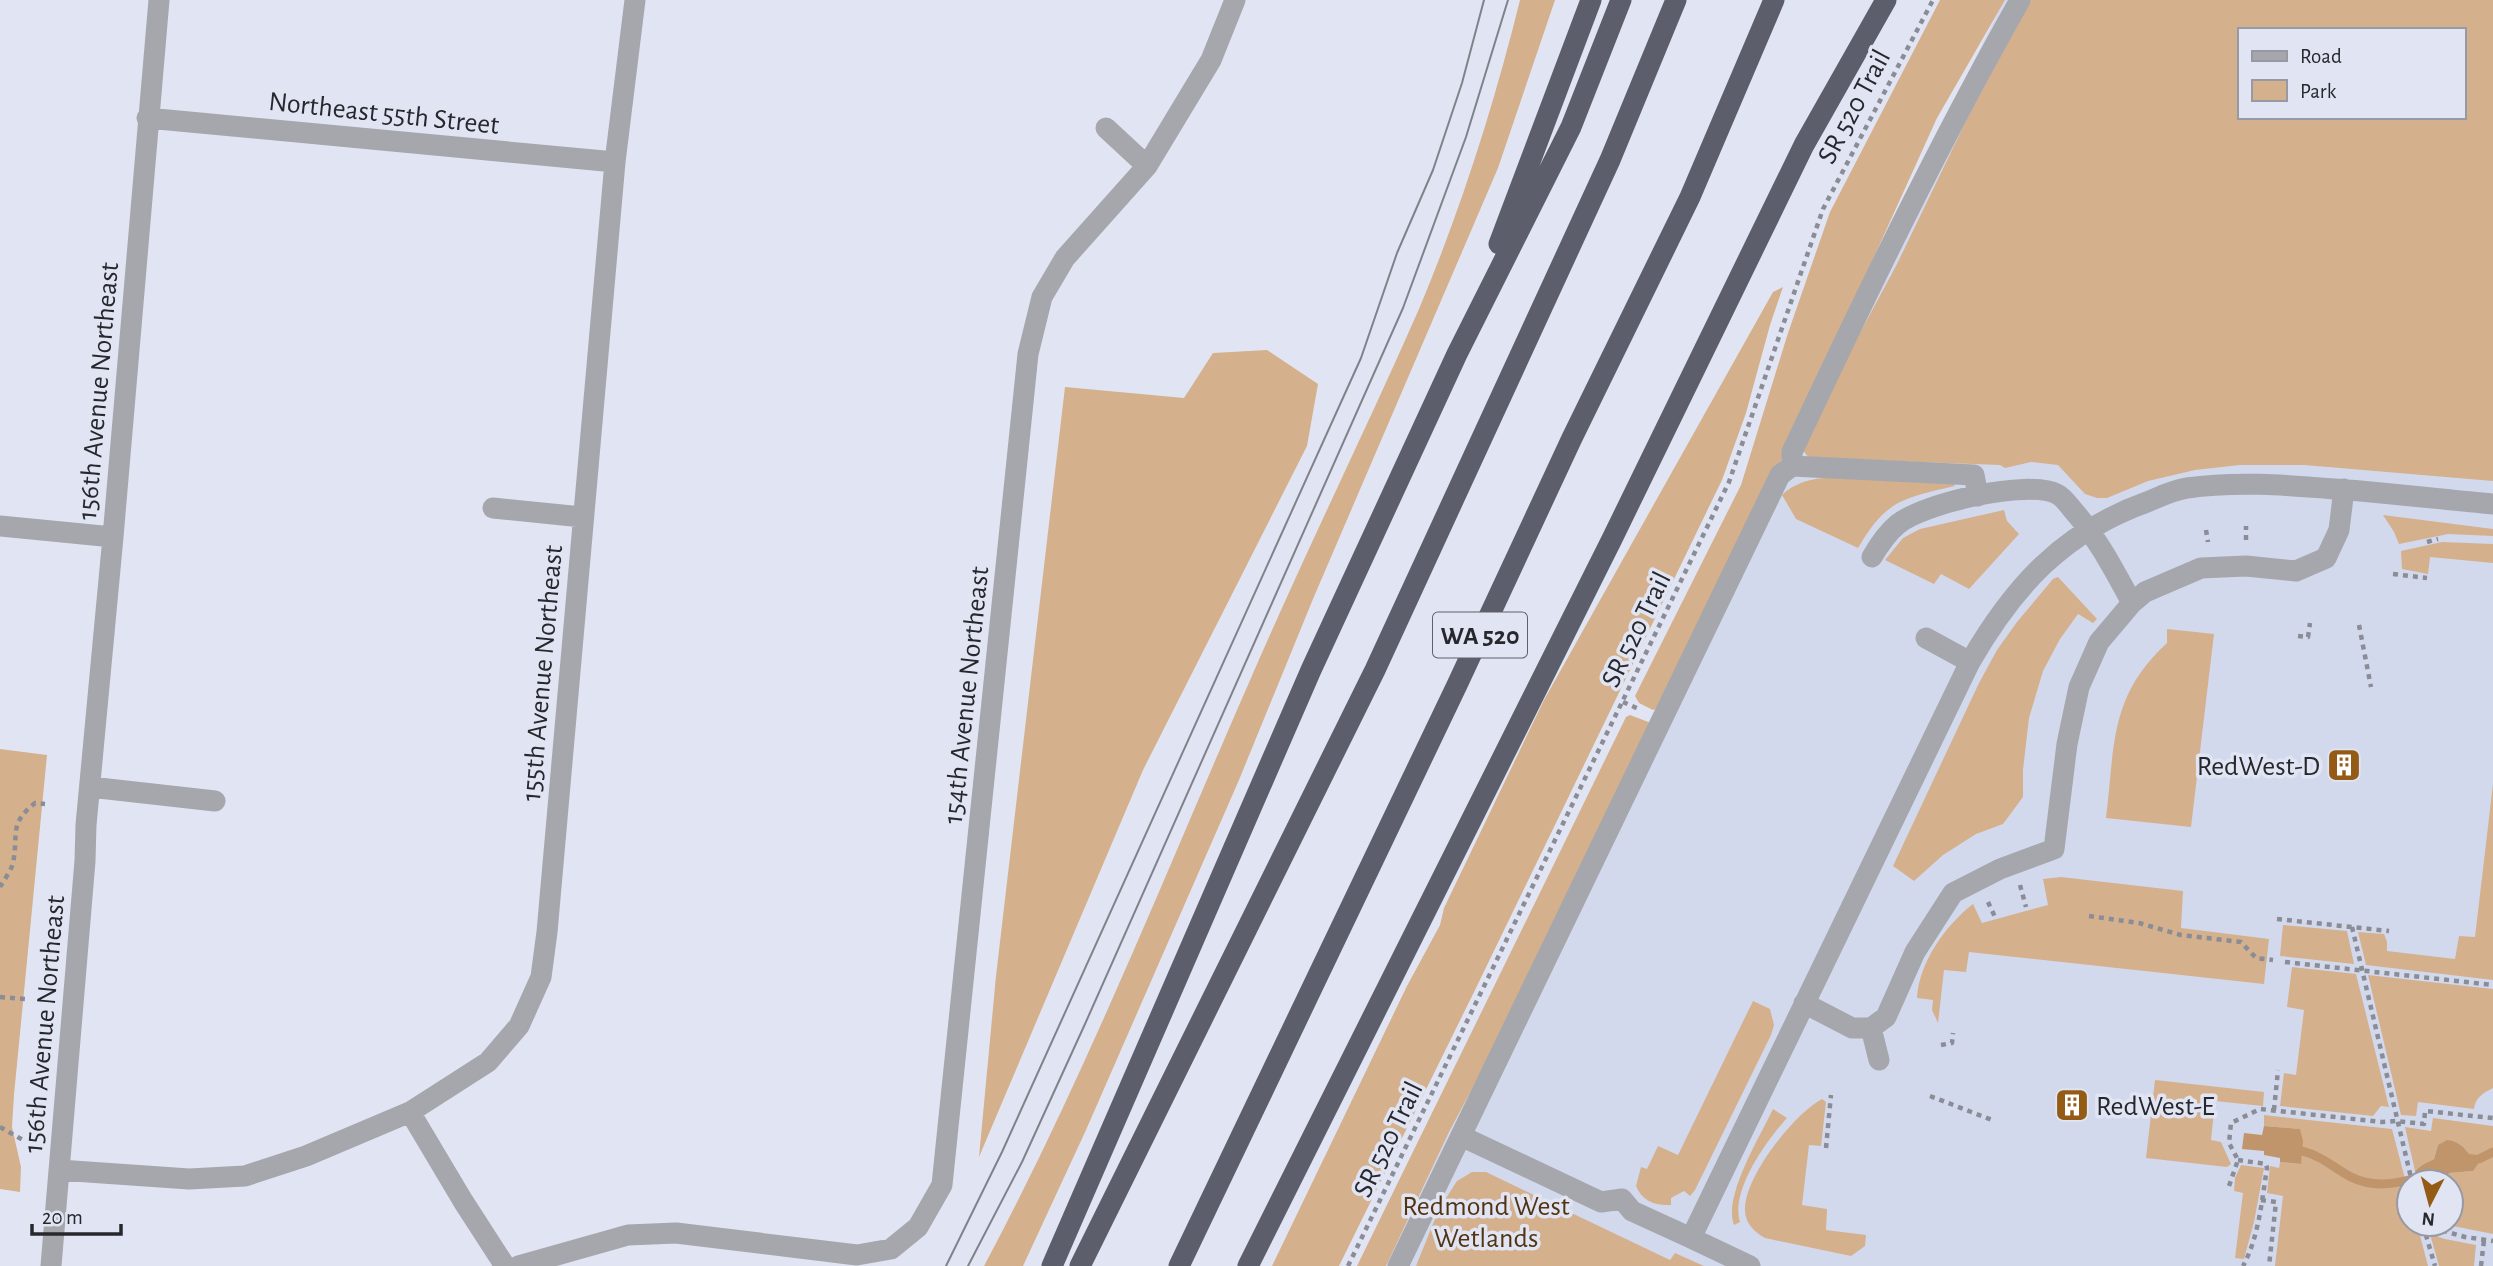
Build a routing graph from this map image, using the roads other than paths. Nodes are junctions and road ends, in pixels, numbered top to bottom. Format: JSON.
{"nodes":[{"id":1,"x":159,"y":0,"type":"edge"},
{"id":2,"x":635,"y":0,"type":"edge"},
{"id":3,"x":1235,"y":0,"type":"edge"},
{"id":4,"x":1591,"y":0,"type":"edge"},
{"id":5,"x":1621,"y":0,"type":"edge"},
{"id":6,"x":1676,"y":0,"type":"edge"},
{"id":7,"x":1774,"y":0,"type":"edge"},
{"id":8,"x":1886,"y":0,"type":"edge"},
{"id":9,"x":2020,"y":0,"type":"edge"},
{"id":10,"x":147,"y":118,"type":"junction"},
{"id":11,"x":1106,"y":128,"type":"dead end"},
{"id":12,"x":615,"y":162,"type":"junction"},
{"id":13,"x":1147,"y":166,"type":"junction"},
{"id":14,"x":1457,"y":354,"type":"junction"},
{"id":15,"x":1792,"y":466,"type":"junction"},
{"id":16,"x":2344,"y":489,"type":"junction"},
{"id":17,"x":1978,"y":496,"type":"junction"},
{"id":18,"x":2493,"y":504,"type":"edge"},
{"id":19,"x":493,"y":508,"type":"dead end"},
{"id":20,"x":582,"y":517,"type":"junction"},
{"id":21,"x":0,"y":526,"type":"edge"},
{"id":22,"x":2089,"y":528,"type":"junction"},
{"id":23,"x":113,"y":537,"type":"junction"},
{"id":24,"x":1872,"y":557,"type":"dead end"},
{"id":25,"x":2132,"y":603,"type":"junction"},
{"id":26,"x":1926,"y":638,"type":"dead end"},
{"id":27,"x":1970,"y":662,"type":"junction"},
{"id":28,"x":90,"y":787,"type":"junction"},
{"id":29,"x":215,"y":801,"type":"dead end"},
{"id":30,"x":1804,"y":1003,"type":"junction"},
{"id":31,"x":1871,"y":1028,"type":"junction"},
{"id":32,"x":1879,"y":1060,"type":"dead end"},
{"id":33,"x":410,"y":1112,"type":"junction"},
{"id":34,"x":1461,"y":1136,"type":"junction"},
{"id":35,"x":59,"y":1170,"type":"junction"},
{"id":36,"x":1691,"y":1238,"type":"junction"},
{"id":37,"x":51,"y":1266,"type":"edge"},
{"id":38,"x":505,"y":1266,"type":"edge"},
{"id":39,"x":518,"y":1266,"type":"edge"},
{"id":40,"x":1052,"y":1266,"type":"edge"},
{"id":41,"x":1080,"y":1266,"type":"edge"},
{"id":42,"x":1179,"y":1266,"type":"edge"},
{"id":43,"x":1248,"y":1266,"type":"edge"},
{"id":44,"x":1398,"y":1266,"type":"edge"},
{"id":45,"x":1750,"y":1266,"type":"edge"}],
"edges":[{"from":1,"to":10,"type":"street","name":"156th Avenue Northeast"},
{"from":2,"to":12,"type":"street","name":"155th Avenue Northeast"},
{"from":3,"to":13,"type":"street","name":"154th Avenue Northeast"},
{"from":4,"to":14,"type":"highway"},
{"from":5,"to":14,"type":"highway"},
{"from":6,"to":41,"type":"highway","number":"WA 520"},
{"from":7,"to":42,"type":"highway","number":"WA 520"},
{"from":8,"to":43,"type":"highway"},
{"from":9,"to":15,"type":"street"},
{"from":10,"to":12,"type":"street","name":"Northeast 55th Street"},
{"from":10,"to":23,"type":"street","name":"156th Avenue Northeast"},
{"from":11,"to":13,"type":"street"},
{"from":12,"to":20,"type":"street","name":"155th Avenue Northeast"},
{"from":13,"to":39,"type":"street","name":"154th Avenue Northeast"},
{"from":14,"to":40,"type":"highway"},
{"from":15,"to":17,"type":"street"},
{"from":15,"to":34,"type":"street"},
{"from":16,"to":18,"type":"street"},
{"from":16,"to":22,"type":"street"},
{"from":16,"to":25,"type":"street"},
{"from":17,"to":22,"type":"street"},
{"from":17,"to":24,"type":"street"},
{"from":19,"to":20,"type":"street"},
{"from":20,"to":33,"type":"street","name":"155th Avenue Northeast"},
{"from":21,"to":23,"type":"street"},
{"from":22,"to":25,"type":"street"},
{"from":22,"to":27,"type":"street"},
{"from":23,"to":28,"type":"street","name":"156th Avenue Northeast"},
{"from":25,"to":31,"type":"street"},
{"from":26,"to":27,"type":"street"},
{"from":27,"to":30,"type":"street"},
{"from":28,"to":29,"type":"street"},
{"from":28,"to":35,"type":"street","name":"156th Avenue Northeast"},
{"from":30,"to":31,"type":"street"},
{"from":30,"to":36,"type":"street"},
{"from":31,"to":32,"type":"street"},
{"from":33,"to":35,"type":"street","name":"155th Avenue Northeast"},
{"from":33,"to":38,"type":"street"},
{"from":34,"to":36,"type":"street"},
{"from":34,"to":44,"type":"street"},
{"from":35,"to":37,"type":"street","name":"156th Avenue Northeast"},
{"from":36,"to":45,"type":"street"}]}
